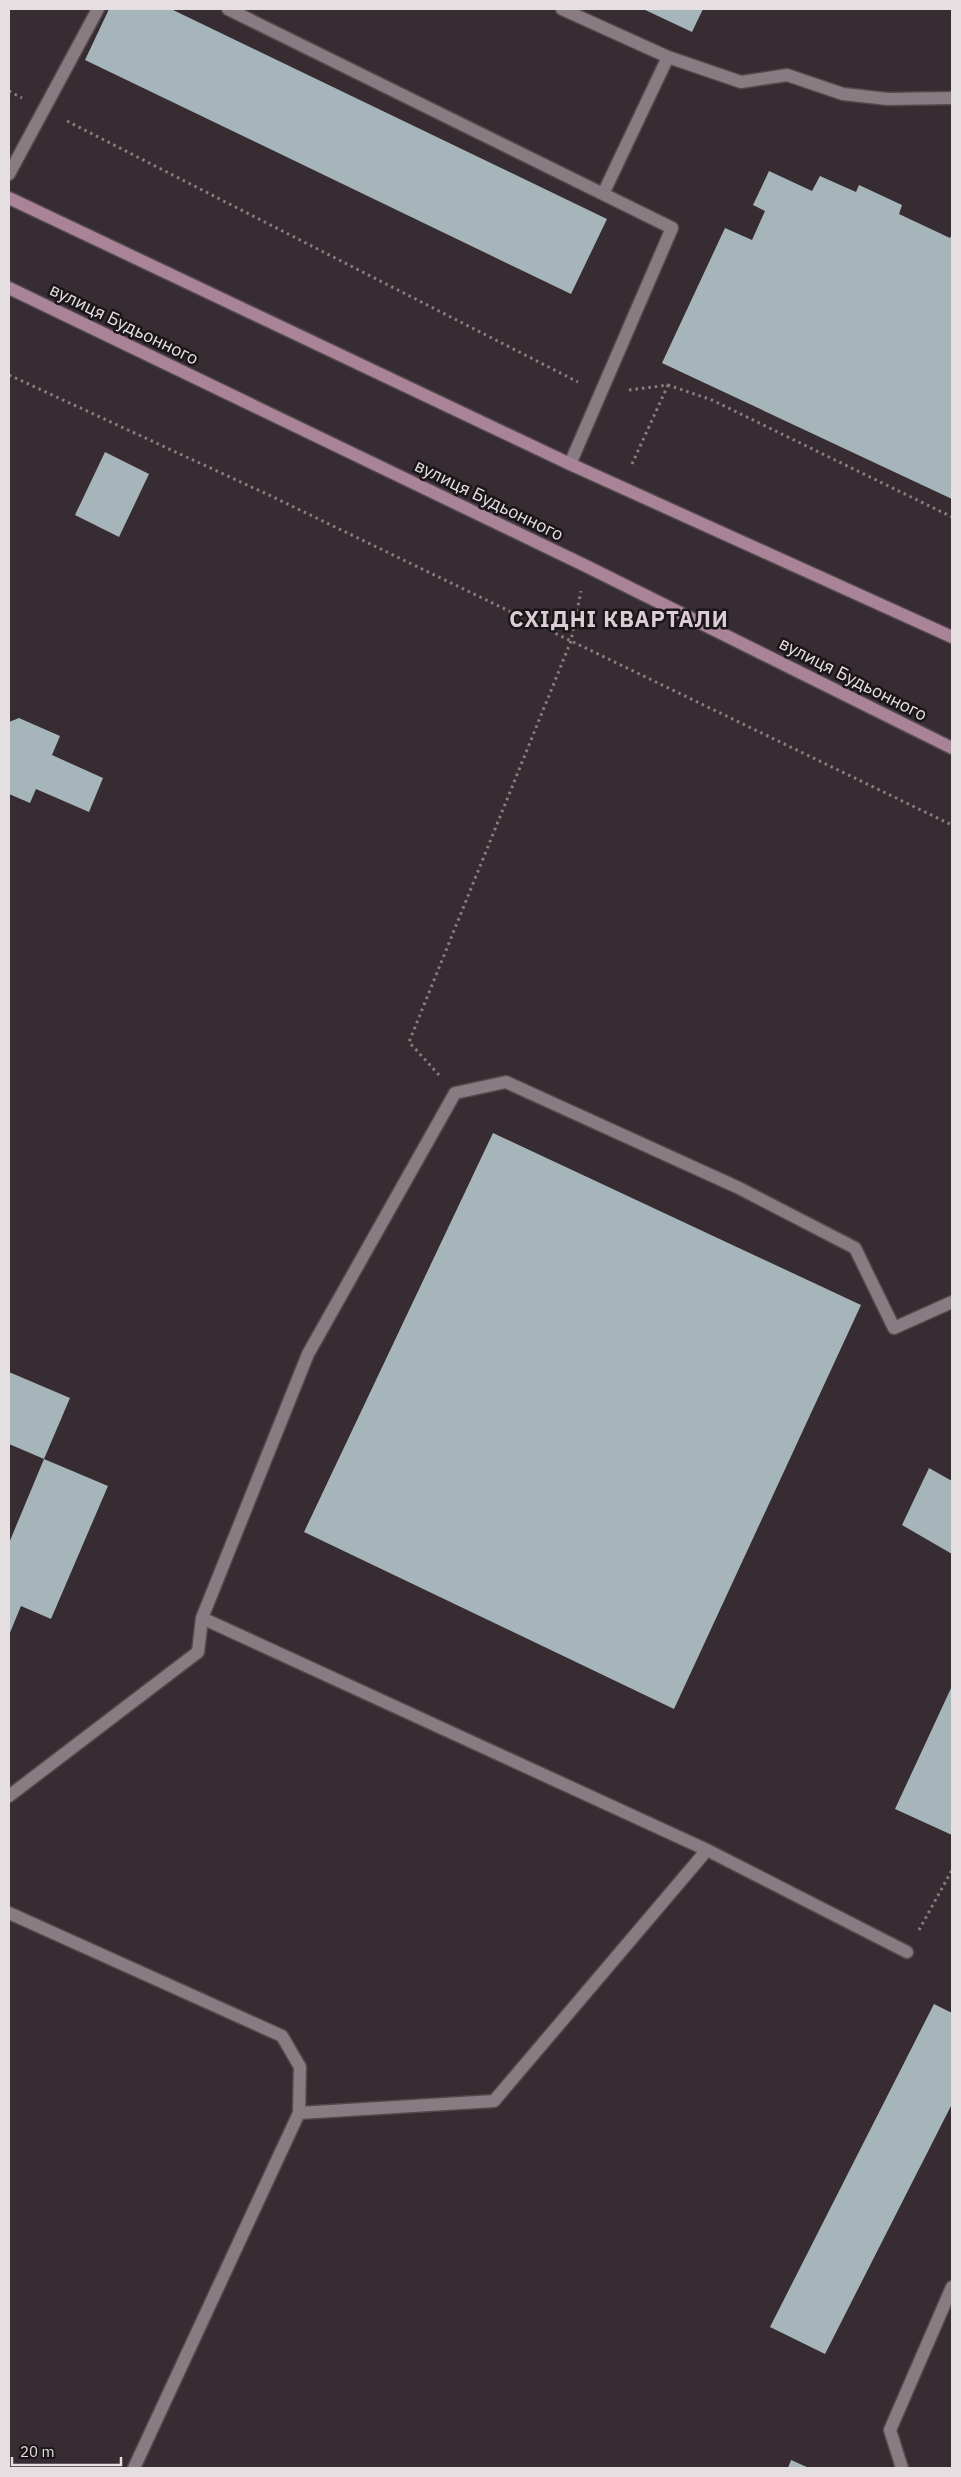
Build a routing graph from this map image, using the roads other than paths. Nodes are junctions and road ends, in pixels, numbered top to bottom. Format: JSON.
{"nodes":[{"id":1,"x":98,"y":9,"type":"edge"},
{"id":2,"x":228,"y":9,"type":"edge"},
{"id":3,"x":562,"y":9,"type":"edge"},
{"id":4,"x":668,"y":57,"type":"junction"},
{"id":5,"x":952,"y":98,"type":"edge"},
{"id":6,"x":9,"y":174,"type":"edge"},
{"id":7,"x":603,"y":194,"type":"junction"},
{"id":8,"x":9,"y":198,"type":"edge"},
{"id":9,"x":9,"y":288,"type":"edge"},
{"id":10,"x":570,"y":464,"type":"junction"},
{"id":11,"x":952,"y":638,"type":"edge"},
{"id":12,"x":952,"y":748,"type":"edge"},
{"id":13,"x":952,"y":1302,"type":"edge"},
{"id":14,"x":202,"y":1618,"type":"junction"},
{"id":15,"x":9,"y":1796,"type":"edge"},
{"id":16,"x":707,"y":1850,"type":"junction"},
{"id":17,"x":9,"y":1913,"type":"edge"},
{"id":18,"x":907,"y":1952,"type":"road end"},
{"id":19,"x":299,"y":2113,"type":"junction"},
{"id":20,"x":952,"y":2287,"type":"edge"},
{"id":21,"x":134,"y":2468,"type":"edge"},
{"id":22,"x":902,"y":2468,"type":"edge"}],
"edges":[{"from":1,"to":6,"type":"lane"},
{"from":2,"to":7,"type":"lane"},
{"from":3,"to":4,"type":"lane"},
{"from":4,"to":5,"type":"lane"},
{"from":4,"to":7,"type":"lane"},
{"from":7,"to":10,"type":"lane"},
{"from":8,"to":10,"type":"main road"},
{"from":9,"to":12,"type":"main road","name":"вулиця Будьонного"},
{"from":10,"to":11,"type":"main road"},
{"from":13,"to":14,"type":"lane"},
{"from":14,"to":15,"type":"lane"},
{"from":14,"to":16,"type":"lane"},
{"from":16,"to":18,"type":"lane"},
{"from":16,"to":19,"type":"lane"},
{"from":17,"to":19,"type":"lane"},
{"from":19,"to":21,"type":"lane"},
{"from":20,"to":22,"type":"lane"}]}
